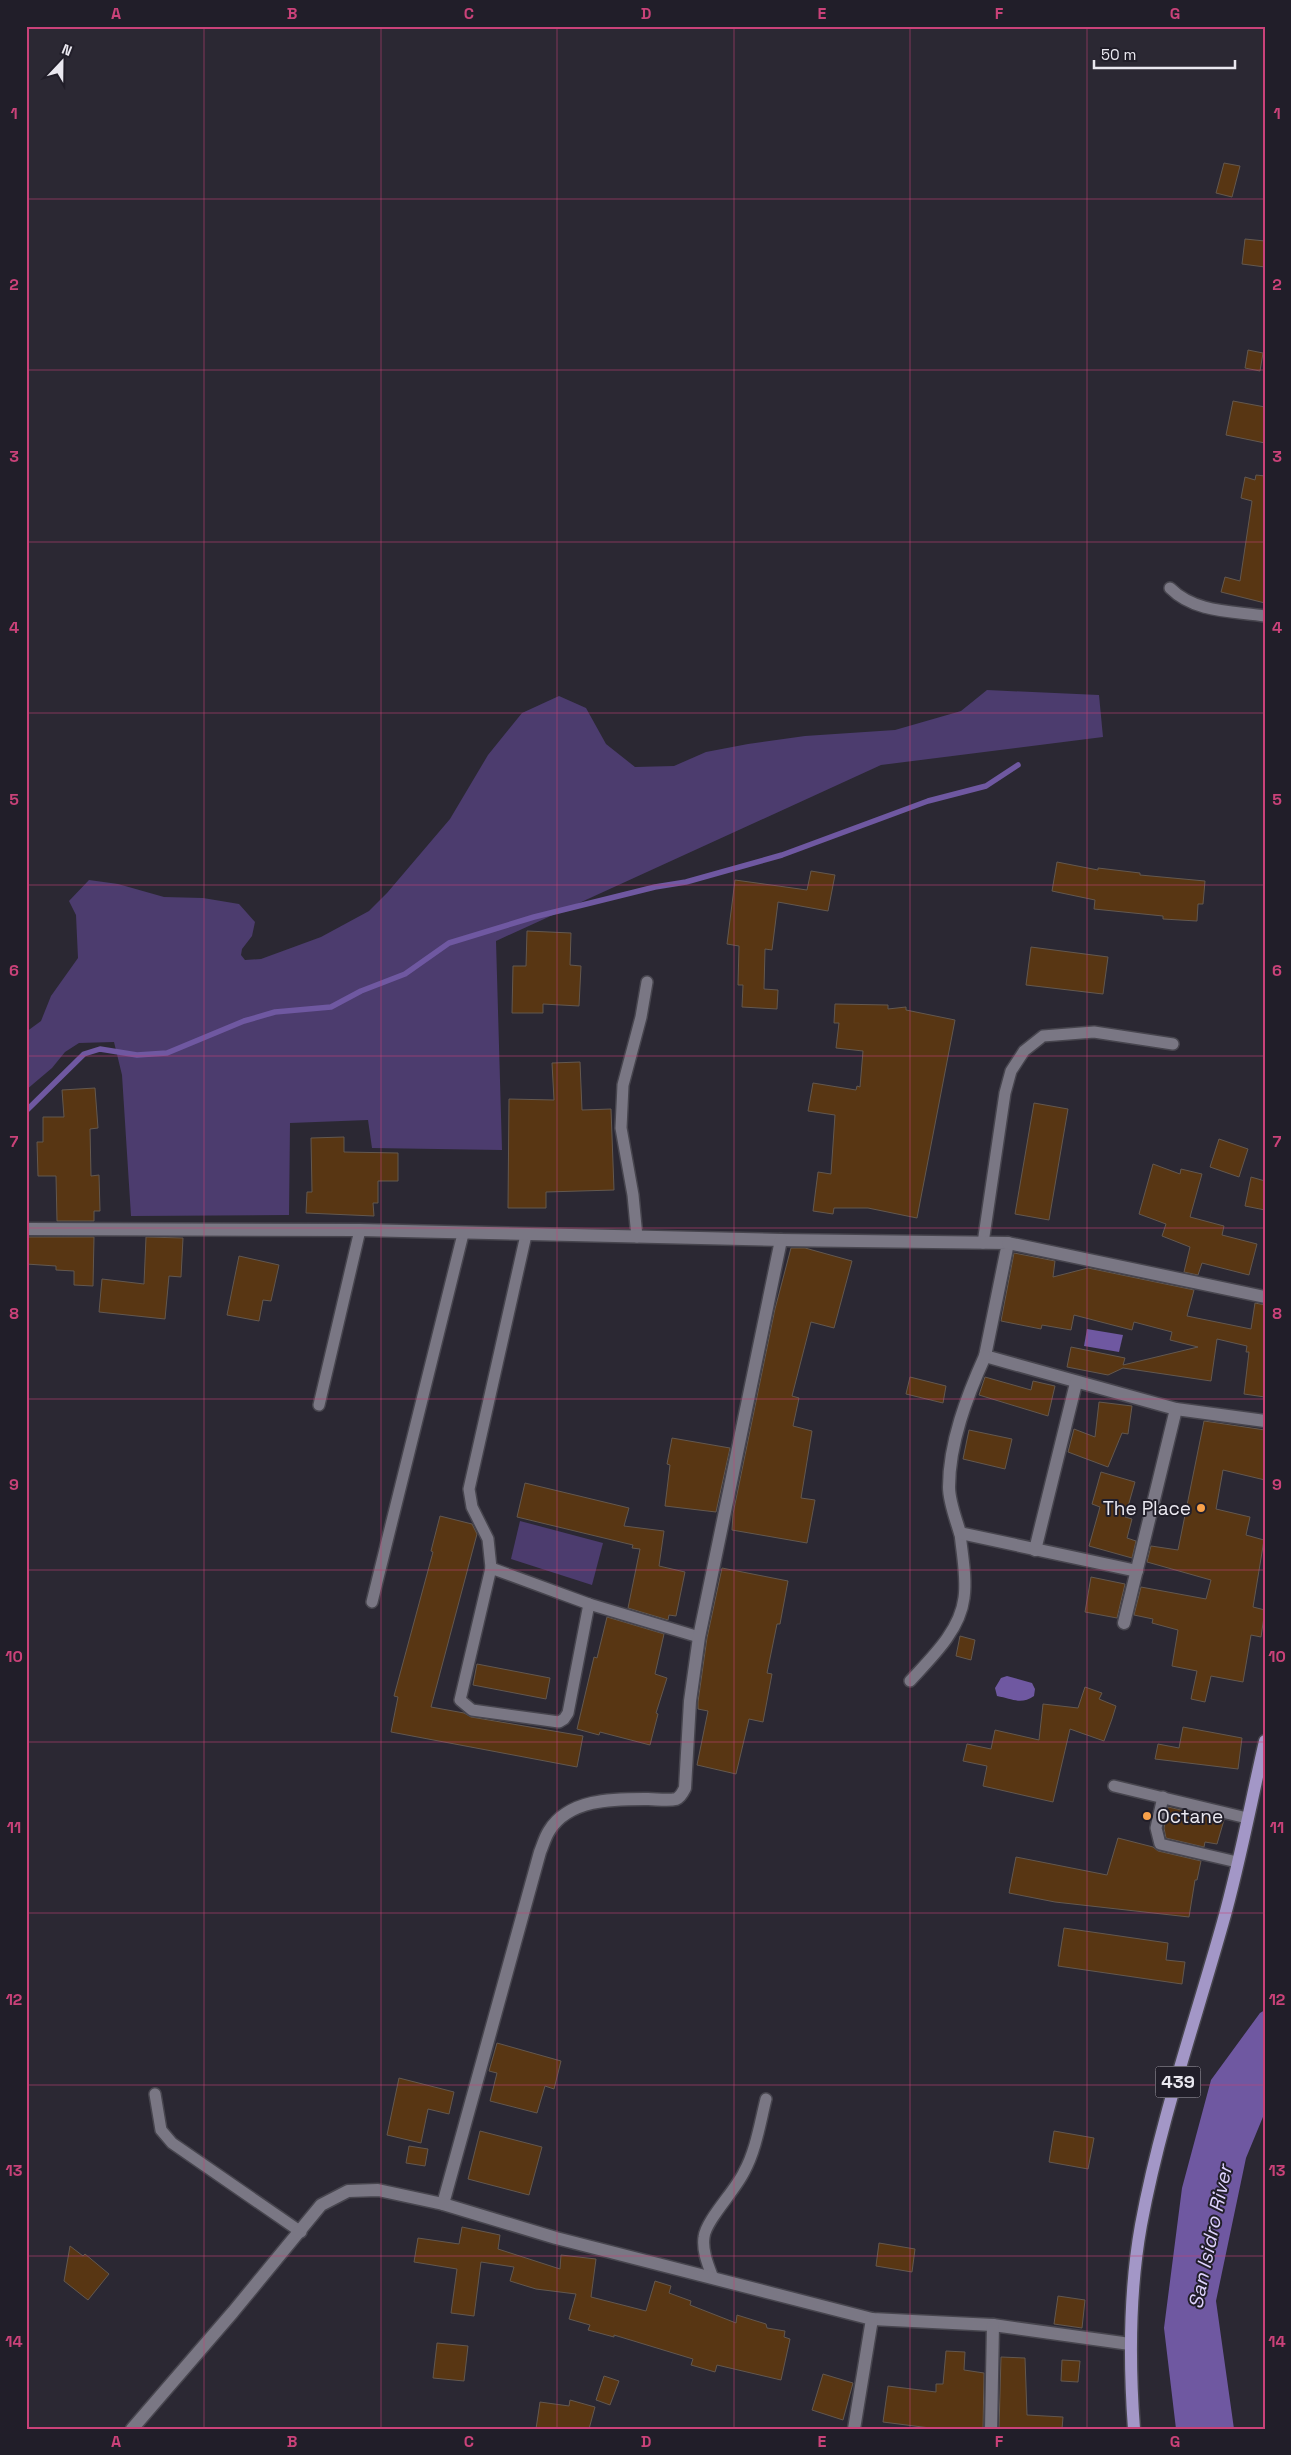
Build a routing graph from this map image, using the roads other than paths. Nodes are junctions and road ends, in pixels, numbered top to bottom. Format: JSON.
{"nodes":[{"id":1,"x":1170,"y":588,"type":"dead end"},
{"id":2,"x":1265,"y":616,"type":"edge"},
{"id":3,"x":647,"y":982,"type":"dead end"},
{"id":4,"x":1173,"y":1044,"type":"dead end"},
{"id":5,"x":26,"y":1229,"type":"edge"},
{"id":6,"x":360,"y":1230,"type":"junction"},
{"id":7,"x":463,"y":1234,"type":"junction"},
{"id":8,"x":526,"y":1235,"type":"junction"},
{"id":9,"x":637,"y":1237,"type":"junction"},
{"id":10,"x":781,"y":1240,"type":"junction"},
{"id":11,"x":982,"y":1242,"type":"junction"},
{"id":12,"x":1008,"y":1243,"type":"junction"},
{"id":13,"x":1265,"y":1296,"type":"edge"},
{"id":14,"x":985,"y":1356,"type":"junction"},
{"id":15,"x":1076,"y":1383,"type":"junction"},
{"id":16,"x":319,"y":1405,"type":"dead end"},
{"id":17,"x":1176,"y":1409,"type":"junction"},
{"id":18,"x":1265,"y":1421,"type":"edge"},
{"id":19,"x":960,"y":1533,"type":"junction"},
{"id":20,"x":1035,"y":1550,"type":"junction"},
{"id":21,"x":491,"y":1568,"type":"junction"},
{"id":22,"x":1137,"y":1571,"type":"junction"},
{"id":23,"x":372,"y":1602,"type":"dead end"},
{"id":24,"x":589,"y":1604,"type":"junction"},
{"id":25,"x":1124,"y":1623,"type":"dead end"},
{"id":26,"x":699,"y":1637,"type":"junction"},
{"id":27,"x":910,"y":1681,"type":"dead end"},
{"id":28,"x":1265,"y":1741,"type":"edge"},
{"id":29,"x":1114,"y":1786,"type":"dead end"},
{"id":30,"x":1163,"y":1797,"type":"junction"},
{"id":31,"x":1247,"y":1818,"type":"junction"},
{"id":32,"x":1237,"y":1862,"type":"junction"},
{"id":33,"x":155,"y":2094,"type":"dead end"},
{"id":34,"x":766,"y":2099,"type":"dead end"},
{"id":35,"x":443,"y":2204,"type":"junction"},
{"id":36,"x":301,"y":2232,"type":"junction"},
{"id":37,"x":712,"y":2278,"type":"junction"},
{"id":38,"x":872,"y":2319,"type":"junction"},
{"id":39,"x":992,"y":2325,"type":"junction"},
{"id":40,"x":1130,"y":2344,"type":"junction"},
{"id":41,"x":132,"y":2429,"type":"edge"},
{"id":42,"x":854,"y":2429,"type":"edge"},
{"id":43,"x":991,"y":2429,"type":"edge"},
{"id":44,"x":1134,"y":2429,"type":"edge"}],
"edges":[{"from":1,"to":2,"type":"lane"},
{"from":3,"to":9,"type":"lane"},
{"from":4,"to":11,"type":"lane"},
{"from":5,"to":6,"type":"street"},
{"from":6,"to":7,"type":"street"},
{"from":6,"to":16,"type":"lane"},
{"from":7,"to":8,"type":"street"},
{"from":7,"to":23,"type":"lane"},
{"from":8,"to":9,"type":"street"},
{"from":8,"to":21,"type":"lane"},
{"from":9,"to":10,"type":"street"},
{"from":10,"to":11,"type":"street"},
{"from":10,"to":26,"type":"street"},
{"from":11,"to":12,"type":"street"},
{"from":12,"to":13,"type":"street"},
{"from":12,"to":14,"type":"street"},
{"from":14,"to":15,"type":"street"},
{"from":14,"to":19,"type":"street"},
{"from":15,"to":17,"type":"street"},
{"from":15,"to":20,"type":"street"},
{"from":17,"to":18,"type":"street"},
{"from":17,"to":22,"type":"street"},
{"from":19,"to":20,"type":"street"},
{"from":19,"to":27,"type":"lane"},
{"from":20,"to":22,"type":"street"},
{"from":21,"to":24,"type":"lane"},
{"from":21,"to":24,"type":"lane"},
{"from":22,"to":25,"type":"street"},
{"from":24,"to":26,"type":"lane"},
{"from":26,"to":35,"type":"street"},
{"from":28,"to":31,"type":"main road","number":"439"},
{"from":29,"to":30,"type":"lane"},
{"from":30,"to":31,"type":"lane"},
{"from":30,"to":32,"type":"lane"},
{"from":31,"to":32,"type":"main road","number":"439"},
{"from":32,"to":40,"type":"main road","number":"439"},
{"from":33,"to":36,"type":"lane"},
{"from":34,"to":37,"type":"lane"},
{"from":35,"to":36,"type":"street"},
{"from":35,"to":37,"type":"street"},
{"from":36,"to":41,"type":"street"},
{"from":37,"to":38,"type":"street"},
{"from":38,"to":39,"type":"street"},
{"from":38,"to":42,"type":"street"},
{"from":39,"to":40,"type":"street"},
{"from":39,"to":43,"type":"street"},
{"from":40,"to":44,"type":"main road","number":"439"}]}
